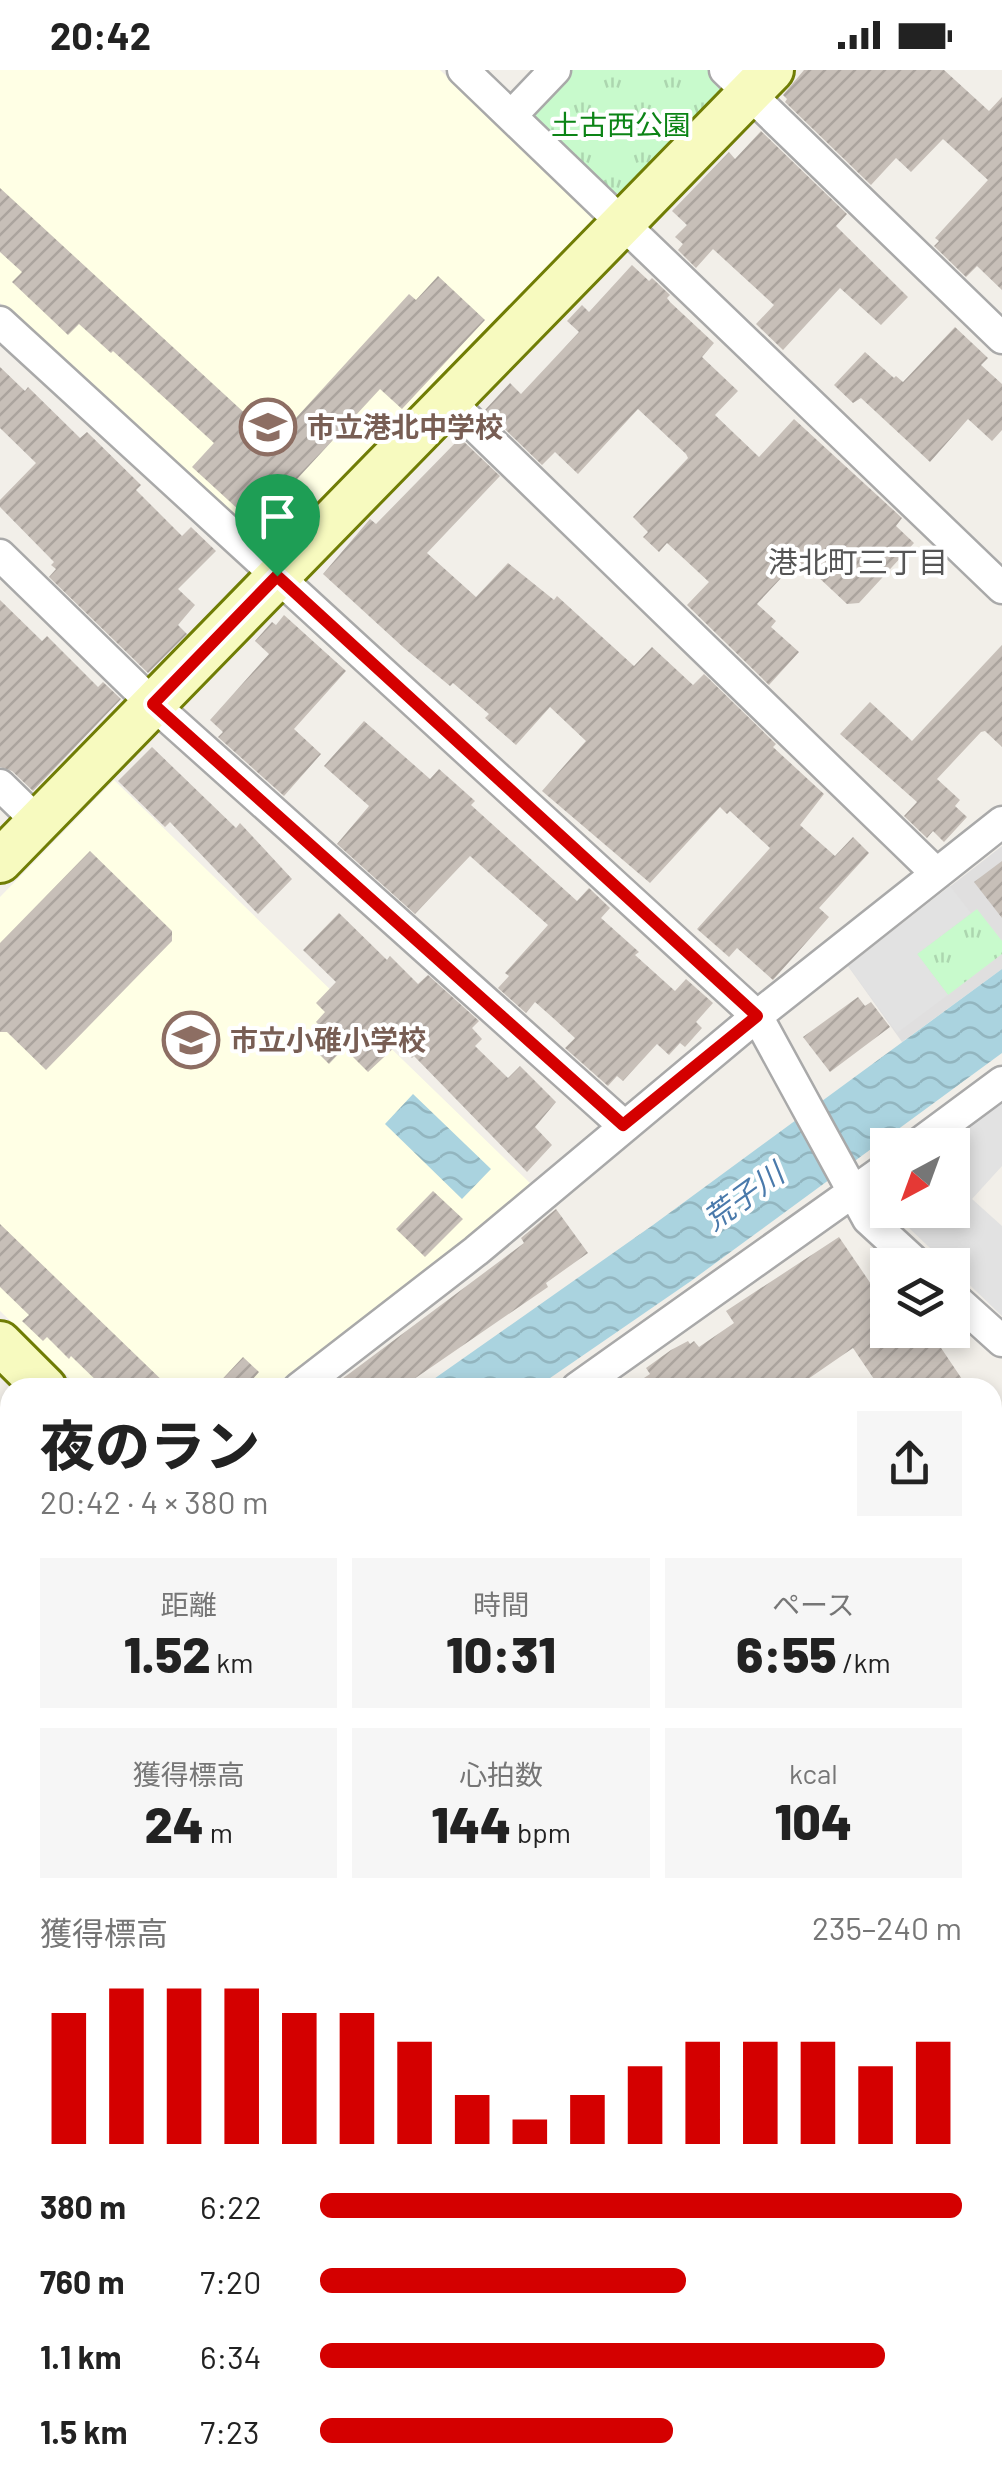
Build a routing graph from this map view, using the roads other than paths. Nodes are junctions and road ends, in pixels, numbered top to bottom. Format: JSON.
{"nodes":[{"id":1,"x":463,"y":70,"type":"edge"},
{"id":2,"x":556,"y":70,"type":"edge"},
{"id":3,"x":749,"y":78,"type":"edge"},
{"id":4,"x":511,"y":116,"type":"junction"},
{"id":5,"x":624,"y":225,"type":"junction"},
{"id":6,"x":0,"y":322,"type":"edge"},
{"id":7,"x":1002,"y":338,"type":"edge"},
{"id":8,"x":449,"y":401,"type":"junction"},
{"id":9,"x":0,"y":556,"type":"edge"},
{"id":10,"x":277,"y":576,"type":"junction"},
{"id":11,"x":1002,"y":588,"type":"edge"},
{"id":12,"x":153,"y":704,"type":"junction"},
{"id":13,"x":0,"y":785,"type":"edge"},
{"id":14,"x":38,"y":822,"type":"junction"},
{"id":15,"x":1002,"y":822,"type":"edge"},
{"id":16,"x":0,"y":861,"type":"edge"},
{"id":17,"x":936,"y":873,"type":"junction"},
{"id":18,"x":757,"y":1016,"type":"junction"},
{"id":19,"x":1002,"y":1082,"type":"edge"},
{"id":20,"x":623,"y":1125,"type":"junction"},
{"id":21,"x":940,"y":1128,"type":"edge"},
{"id":22,"x":870,"y":1175,"type":"edge"},
{"id":23,"x":849,"y":1185,"type":"junction"},
{"id":24,"x":900,"y":1248,"type":"edge"},
{"id":25,"x":970,"y":1312,"type":"edge"},
{"id":26,"x":1002,"y":1340,"type":"edge"},
{"id":27,"x":0,"y":1344,"type":"edge"},
{"id":28,"x":36,"y":1378,"type":"edge"},
{"id":29,"x":312,"y":1378,"type":"edge"},
{"id":30,"x":590,"y":1378,"type":"edge"}],
"edges":[{"from":1,"to":4,"type":"street"},
{"from":2,"to":4,"type":"street"},
{"from":3,"to":5,"type":"street"},
{"from":3,"to":7,"type":"street"},
{"from":4,"to":5,"type":"street"},
{"from":5,"to":8,"type":"street"},
{"from":5,"to":11,"type":"street"},
{"from":6,"to":10,"type":"street"},
{"from":8,"to":10,"type":"street"},
{"from":8,"to":17,"type":"street"},
{"from":9,"to":12,"type":"street"},
{"from":10,"to":12,"type":"street"},
{"from":10,"to":18,"type":"street"},
{"from":12,"to":14,"type":"street"},
{"from":12,"to":20,"type":"street"},
{"from":13,"to":14,"type":"street"},
{"from":14,"to":16,"type":"street"},
{"from":15,"to":17,"type":"street"},
{"from":17,"to":18,"type":"street"},
{"from":18,"to":20,"type":"street"},
{"from":18,"to":23,"type":"street"},
{"from":19,"to":21,"type":"street"},
{"from":20,"to":29,"type":"street"},
{"from":22,"to":23,"type":"street"},
{"from":23,"to":24,"type":"street"},
{"from":23,"to":30,"type":"street"},
{"from":25,"to":26,"type":"street"},
{"from":27,"to":28,"type":"street"}]}
